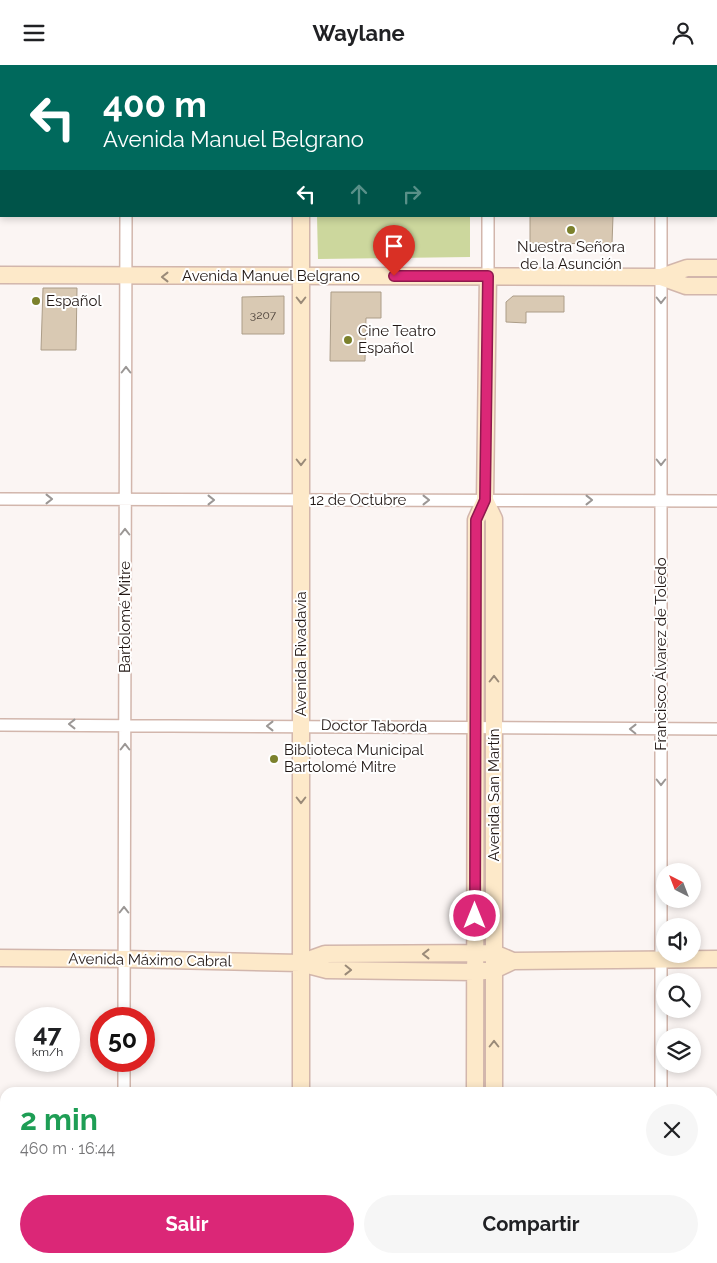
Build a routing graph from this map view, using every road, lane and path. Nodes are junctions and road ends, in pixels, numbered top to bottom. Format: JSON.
{"nodes":[{"id":1,"x":126,"y":217,"type":"edge"},
{"id":2,"x":301,"y":217,"type":"edge"},
{"id":3,"x":488,"y":217,"type":"edge"},
{"id":4,"x":662,"y":217,"type":"edge"},
{"id":5,"x":717,"y":268,"type":"edge"},
{"id":6,"x":0,"y":275,"type":"edge"},
{"id":7,"x":301,"y":276,"type":"junction"},
{"id":8,"x":488,"y":276,"type":"junction"},
{"id":9,"x":126,"y":277,"type":"junction"},
{"id":10,"x":661,"y":277,"type":"junction"},
{"id":11,"x":717,"y":286,"type":"edge"},
{"id":12,"x":0,"y":499,"type":"edge"},
{"id":13,"x":125,"y":499,"type":"junction"},
{"id":14,"x":300,"y":500,"type":"junction"},
{"id":15,"x":485,"y":500,"type":"junction"},
{"id":16,"x":661,"y":500,"type":"junction"},
{"id":17,"x":717,"y":501,"type":"edge"},
{"id":18,"x":125,"y":724,"type":"junction"},
{"id":19,"x":0,"y":725,"type":"edge"},
{"id":20,"x":301,"y":726,"type":"junction"},
{"id":21,"x":476,"y":727,"type":"junction"},
{"id":22,"x":494,"y":728,"type":"junction"},
{"id":23,"x":661,"y":729,"type":"junction"},
{"id":24,"x":717,"y":729,"type":"edge"},
{"id":25,"x":661,"y":918,"type":"edge"},
{"id":26,"x":494,"y":953,"type":"junction"},
{"id":27,"x":475,"y":954,"type":"junction"},
{"id":28,"x":0,"y":958,"type":"edge"},
{"id":29,"x":124,"y":959,"type":"junction"},
{"id":30,"x":701,"y":959,"type":"edge"},
{"id":31,"x":717,"y":959,"type":"edge"},
{"id":32,"x":656,"y":960,"type":"edge"},
{"id":33,"x":513,"y":961,"type":"junction"},
{"id":34,"x":300,"y":963,"type":"junction"},
{"id":35,"x":661,"y":963,"type":"edge"},
{"id":36,"x":494,"y":970,"type":"junction"},
{"id":37,"x":475,"y":972,"type":"junction"},
{"id":38,"x":124,"y":1007,"type":"edge"},
{"id":39,"x":124,"y":1072,"type":"edge"},
{"id":40,"x":124,"y":1087,"type":"edge"},
{"id":41,"x":301,"y":1087,"type":"edge"},
{"id":42,"x":475,"y":1087,"type":"edge"},
{"id":43,"x":494,"y":1087,"type":"edge"},
{"id":44,"x":661,"y":1087,"type":"edge"}],
"edges":[{"from":1,"to":9,"type":"street","name":"Bartolomé Mitre"},
{"from":2,"to":7,"type":"main road","name":"Avenida Rivadavia"},
{"from":3,"to":8,"type":"street","name":"Avenida San Martín"},
{"from":4,"to":10,"type":"street","name":"Francisco Álvarez de Toledo"},
{"from":5,"to":10,"type":"main road","name":"Avenida Manuel Belgrano"},
{"from":6,"to":9,"type":"main road","name":"Avenida Manuel Belgrano"},
{"from":7,"to":8,"type":"main road","name":"Avenida Manuel Belgrano"},
{"from":7,"to":9,"type":"main road","name":"Avenida Manuel Belgrano","one_way":true},
{"from":7,"to":14,"type":"main road","name":"Avenida Rivadavia","one_way":true},
{"from":8,"to":10,"type":"main road","name":"Avenida Manuel Belgrano"},
{"from":8,"to":15,"type":"main road","name":"Avenida San Martín"},
{"from":13,"to":9,"type":"street","name":"Bartolomé Mitre","one_way":true},
{"from":10,"to":11,"type":"main road","name":"Avenida Manuel Belgrano"},
{"from":10,"to":16,"type":"street","name":"Francisco Álvarez de Toledo","one_way":true},
{"from":12,"to":13,"type":"street","name":"12 de Octubre","one_way":true},
{"from":13,"to":14,"type":"street","name":"12 de Octubre","one_way":true},
{"from":18,"to":13,"type":"street","name":"Bartolomé Mitre","one_way":true},
{"from":14,"to":15,"type":"street","name":"12 de Octubre","one_way":true},
{"from":14,"to":20,"type":"main road","name":"Avenida Rivadavia"},
{"from":15,"to":16,"type":"street","name":"12 de Octubre","one_way":true},
{"from":15,"to":21,"type":"main road","name":"Avenida San Martín"},
{"from":22,"to":15,"type":"main road","name":"Avenida San Martín","one_way":true},
{"from":16,"to":17,"type":"street","name":"12 de Octubre"},
{"from":16,"to":23,"type":"street","name":"Francisco Álvarez de Toledo"},
{"from":18,"to":19,"type":"street","name":"Doctor Taborda","one_way":true},
{"from":20,"to":18,"type":"street","name":"Doctor Taborda","one_way":true},
{"from":29,"to":18,"type":"street","name":"Bartolomé Mitre","one_way":true},
{"from":20,"to":21,"type":"street","name":"Doctor Taborda"},
{"from":20,"to":34,"type":"main road","name":"Avenida Rivadavia","one_way":true},
{"from":21,"to":22,"type":"street","name":"Doctor Taborda"},
{"from":21,"to":27,"type":"main road","name":"Avenida San Martín"},
{"from":23,"to":22,"type":"street","name":"Doctor Taborda","one_way":true},
{"from":22,"to":26,"type":"main road","name":"Avenida San Martín"},
{"from":23,"to":24,"type":"street","name":"Doctor Taborda"},
{"from":23,"to":25,"type":"street","name":"Francisco Álvarez de Toledo","one_way":true},
{"from":26,"to":27,"type":"main road","name":"Avenida Máximo Cabral"},
{"from":26,"to":33,"type":"main road","name":"Avenida Máximo Cabral"},
{"from":26,"to":36,"type":"main road","name":"Avenida San Martín"},
{"from":27,"to":34,"type":"main road","name":"Avenida Máximo Cabral","one_way":true},
{"from":27,"to":37,"type":"main road","name":"Avenida San Martín"},
{"from":28,"to":29,"type":"main road","name":"Avenida Máximo Cabral"},
{"from":29,"to":34,"type":"main road","name":"Avenida Máximo Cabral"},
{"from":29,"to":38,"type":"street","name":"Bartolomé Mitre"},
{"from":30,"to":31,"type":"main road","name":"Avenida Máximo Cabral"},
{"from":32,"to":33,"type":"main road","name":"Avenida Máximo Cabral"},
{"from":33,"to":36,"type":"main road","name":"Avenida Máximo Cabral"},
{"from":34,"to":37,"type":"main road","name":"Avenida Máximo Cabral","one_way":true},
{"from":34,"to":41,"type":"main road","name":"Avenida Rivadavia"},
{"from":35,"to":44,"type":"street","name":"Francisco Álvarez de Toledo"},
{"from":36,"to":37,"type":"main road","name":"Avenida Máximo Cabral"},
{"from":43,"to":36,"type":"main road","name":"Avenida San Martín","one_way":true},
{"from":37,"to":42,"type":"main road","name":"Avenida San Martín"},
{"from":39,"to":40,"type":"street"}]}
